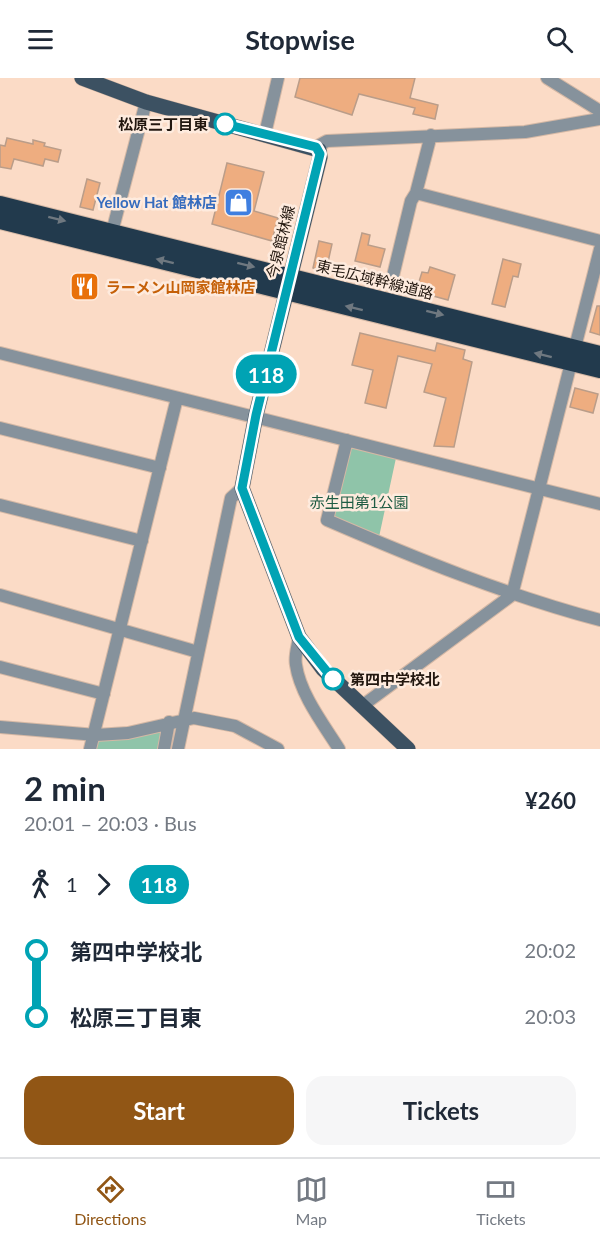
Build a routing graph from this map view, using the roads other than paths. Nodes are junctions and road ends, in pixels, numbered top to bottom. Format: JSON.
{"nodes":[{"id":1,"x":82,"y":78,"type":"edge"},
{"id":2,"x":278,"y":78,"type":"edge"},
{"id":3,"x":547,"y":78,"type":"edge"},
{"id":4,"x":146,"y":102,"type":"junction"},
{"id":5,"x":600,"y":111,"type":"edge"},
{"id":6,"x":600,"y":119,"type":"edge"},
{"id":7,"x":265,"y":134,"type":"junction"},
{"id":8,"x":431,"y":135,"type":"junction"},
{"id":9,"x":316,"y":147,"type":"junction"},
{"id":10,"x":416,"y":193,"type":"junction"},
{"id":11,"x":0,"y":204,"type":"edge"},
{"id":12,"x":0,"y":220,"type":"edge"},
{"id":13,"x":112,"y":232,"type":"junction"},
{"id":14,"x":600,"y":241,"type":"edge"},
{"id":15,"x":600,"y":249,"type":"edge"},
{"id":16,"x":392,"y":280,"type":"dead end"},
{"id":17,"x":288,"y":283,"type":"junction"},
{"id":18,"x":0,"y":353,"type":"edge"},
{"id":19,"x":574,"y":355,"type":"junction"},
{"id":20,"x":600,"y":355,"type":"edge"},
{"id":21,"x":600,"y":369,"type":"edge"},
{"id":22,"x":177,"y":398,"type":"junction"},
{"id":23,"x":256,"y":415,"type":"junction"},
{"id":24,"x":0,"y":428,"type":"edge"},
{"id":25,"x":347,"y":440,"type":"junction"},
{"id":26,"x":160,"y":468,"type":"junction"},
{"id":27,"x":242,"y":488,"type":"junction"},
{"id":28,"x":540,"y":489,"type":"junction"},
{"id":29,"x":600,"y":504,"type":"edge"},
{"id":30,"x":0,"y":505,"type":"edge"},
{"id":31,"x":142,"y":541,"type":"junction"},
{"id":32,"x":0,"y":595,"type":"edge"},
{"id":33,"x":512,"y":595,"type":"junction"},
{"id":34,"x":600,"y":620,"type":"edge"},
{"id":35,"x":120,"y":629,"type":"junction"},
{"id":36,"x":299,"y":637,"type":"junction"},
{"id":37,"x":198,"y":652,"type":"junction"},
{"id":38,"x":0,"y":666,"type":"edge"},
{"id":39,"x":104,"y":694,"type":"junction"},
{"id":40,"x":362,"y":706,"type":"junction"},
{"id":41,"x":184,"y":720,"type":"junction"},
{"id":42,"x":169,"y":722,"type":"junction"},
{"id":43,"x":0,"y":727,"type":"edge"},
{"id":44,"x":94,"y":735,"type":"junction"},
{"id":45,"x":335,"y":747,"type":"edge"},
{"id":46,"x":90,"y":749,"type":"edge"},
{"id":47,"x":164,"y":749,"type":"edge"},
{"id":48,"x":178,"y":749,"type":"edge"},
{"id":49,"x":278,"y":749,"type":"edge"},
{"id":50,"x":408,"y":749,"type":"edge"}],
"edges":[{"from":1,"to":4,"type":"main road"},
{"from":2,"to":7,"type":"street"},
{"from":3,"to":5,"type":"street"},
{"from":4,"to":7,"type":"main road"},
{"from":4,"to":13,"type":"street"},
{"from":6,"to":8,"type":"street"},
{"from":7,"to":9,"type":"main road"},
{"from":8,"to":9,"type":"street"},
{"from":8,"to":10,"type":"street"},
{"from":9,"to":17,"type":"main road","name":"今泉館林線"},
{"from":10,"to":14,"type":"street"},
{"from":10,"to":16,"type":"street"},
{"from":11,"to":13,"type":"highway","name":"東毛広域幹線道路","one_way":true},
{"from":17,"to":12,"type":"highway","name":"東毛広域幹線道路","one_way":true},
{"from":13,"to":17,"type":"highway","name":"東毛広域幹線道路","one_way":true},
{"from":15,"to":19,"type":"street"},
{"from":17,"to":19,"type":"highway","name":"東毛広域幹線道路"},
{"from":17,"to":23,"type":"main road","name":"今泉館林線"},
{"from":18,"to":22,"type":"street"},
{"from":19,"to":20,"type":"highway","name":"東毛広域幹線道路"},
{"from":19,"to":21,"type":"highway","name":"東毛広域幹線道路"},
{"from":19,"to":28,"type":"street"},
{"from":22,"to":23,"type":"street"},
{"from":22,"to":26,"type":"street"},
{"from":23,"to":25,"type":"street"},
{"from":23,"to":27,"type":"main road","name":"今泉館林線"},
{"from":24,"to":26,"type":"street"},
{"from":25,"to":28,"type":"street"},
{"from":25,"to":33,"type":"street"},
{"from":26,"to":31,"type":"street"},
{"from":27,"to":36,"type":"main road"},
{"from":27,"to":37,"type":"street"},
{"from":28,"to":29,"type":"street"},
{"from":28,"to":33,"type":"street"},
{"from":30,"to":31,"type":"street"},
{"from":31,"to":35,"type":"street"},
{"from":32,"to":35,"type":"street"},
{"from":33,"to":34,"type":"street"},
{"from":33,"to":40,"type":"street"},
{"from":35,"to":37,"type":"street"},
{"from":35,"to":39,"type":"street"},
{"from":36,"to":40,"type":"main road"},
{"from":36,"to":45,"type":"street"},
{"from":37,"to":41,"type":"street"},
{"from":38,"to":39,"type":"street"},
{"from":39,"to":44,"type":"street"},
{"from":40,"to":50,"type":"main road"},
{"from":41,"to":42,"type":"street"},
{"from":41,"to":48,"type":"street"},
{"from":41,"to":49,"type":"street"},
{"from":42,"to":44,"type":"street"},
{"from":42,"to":47,"type":"street"},
{"from":43,"to":44,"type":"street"},
{"from":44,"to":46,"type":"street"}]}
